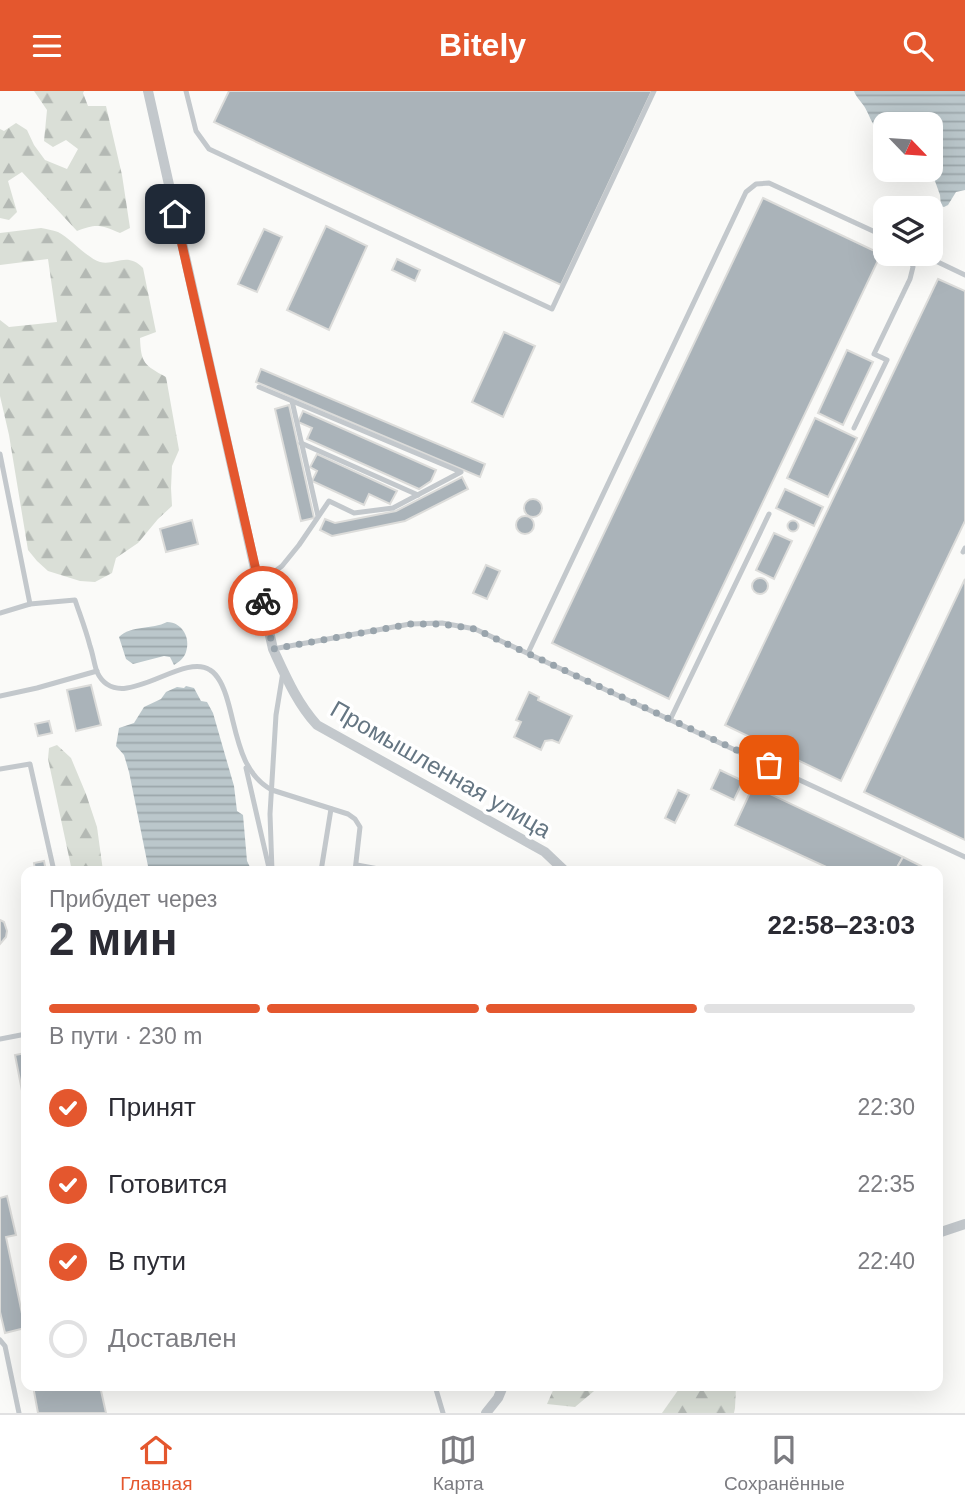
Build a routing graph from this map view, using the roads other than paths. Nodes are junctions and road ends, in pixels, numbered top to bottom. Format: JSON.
{"nodes":[{"id":1,"x":148,"y":91,"type":"edge"},
{"id":2,"x":186,"y":91,"type":"edge"},
{"id":3,"x":654,"y":91,"type":"edge"},
{"id":4,"x":873,"y":231,"type":"edge"},
{"id":5,"x":943,"y":264,"type":"edge"},
{"id":6,"x":913,"y":266,"type":"edge"},
{"id":7,"x":965,"y":275,"type":"edge"},
{"id":8,"x":259,"y":387,"type":"dead end"},
{"id":9,"x":292,"y":401,"type":"junction"},
{"id":10,"x":854,"y":428,"type":"dead end"},
{"id":11,"x":301,"y":443,"type":"junction"},
{"id":12,"x":0,"y":454,"type":"edge"},
{"id":13,"x":313,"y":494,"type":"junction"},
{"id":14,"x":418,"y":495,"type":"junction"},
{"id":15,"x":328,"y":501,"type":"junction"},
{"id":16,"x":769,"y":514,"type":"dead end"},
{"id":17,"x":318,"y":516,"type":"junction"},
{"id":18,"x":259,"y":583,"type":"junction"},
{"id":19,"x":30,"y":604,"type":"junction"},
{"id":20,"x":0,"y":613,"type":"edge"},
{"id":21,"x":273,"y":649,"type":"junction"},
{"id":22,"x":528,"y":653,"type":"junction"},
{"id":23,"x":283,"y":670,"type":"junction"},
{"id":24,"x":97,"y":671,"type":"junction"},
{"id":25,"x":0,"y":696,"type":"edge"},
{"id":26,"x":670,"y":720,"type":"junction"},
{"id":27,"x":245,"y":762,"type":"junction"},
{"id":28,"x":0,"y":769,"type":"edge"},
{"id":29,"x":272,"y":790,"type":"junction"},
{"id":30,"x":331,"y":809,"type":"junction"},
{"id":31,"x":965,"y":857,"type":"edge"},
{"id":32,"x":53,"y":866,"type":"edge"},
{"id":33,"x":270,"y":866,"type":"edge"},
{"id":34,"x":271,"y":866,"type":"edge"},
{"id":35,"x":322,"y":866,"type":"edge"},
{"id":36,"x":356,"y":866,"type":"edge"},
{"id":37,"x":560,"y":866,"type":"edge"},
{"id":38,"x":21,"y":1035,"type":"edge"},
{"id":39,"x":0,"y":1039,"type":"edge"},
{"id":40,"x":965,"y":1224,"type":"edge"},
{"id":41,"x":943,"y":1231,"type":"edge"},
{"id":42,"x":0,"y":1340,"type":"edge"},
{"id":43,"x":436,"y":1391,"type":"edge"},
{"id":44,"x":501,"y":1391,"type":"edge"},
{"id":45,"x":19,"y":1413,"type":"edge"},
{"id":46,"x":443,"y":1413,"type":"edge"},
{"id":47,"x":486,"y":1413,"type":"edge"}],
"edges":[{"from":1,"to":18,"type":"street","name":"Промышленная улица"},
{"from":2,"to":3,"type":"lane"},
{"from":4,"to":22,"type":"lane"},
{"from":5,"to":7,"type":"lane"},
{"from":6,"to":10,"type":"lane"},
{"from":8,"to":9,"type":"lane"},
{"from":9,"to":11,"type":"lane"},
{"from":9,"to":14,"type":"lane"},
{"from":11,"to":13,"type":"lane"},
{"from":11,"to":14,"type":"lane"},
{"from":12,"to":19,"type":"lane"},
{"from":13,"to":15,"type":"lane"},
{"from":13,"to":17,"type":"lane"},
{"from":14,"to":15,"type":"lane"},
{"from":15,"to":17,"type":"lane"},
{"from":16,"to":26,"type":"lane"},
{"from":17,"to":18,"type":"lane"},
{"from":18,"to":21,"type":"street","name":"Промышленная улица"},
{"from":19,"to":20,"type":"lane"},
{"from":19,"to":24,"type":"lane"},
{"from":21,"to":22,"type":"lane"},
{"from":21,"to":23,"type":"street","name":"Промышленная улица"},
{"from":22,"to":26,"type":"lane"},
{"from":23,"to":29,"type":"lane"},
{"from":23,"to":37,"type":"street","name":"Промышленная улица"},
{"from":24,"to":25,"type":"lane"},
{"from":24,"to":27,"type":"lane"},
{"from":26,"to":31,"type":"lane"},
{"from":27,"to":29,"type":"lane"},
{"from":27,"to":33,"type":"lane"},
{"from":28,"to":32,"type":"lane"},
{"from":29,"to":30,"type":"lane"},
{"from":29,"to":34,"type":"lane"},
{"from":30,"to":35,"type":"lane"},
{"from":30,"to":36,"type":"lane"},
{"from":38,"to":39,"type":"lane"},
{"from":40,"to":41,"type":"street"},
{"from":42,"to":45,"type":"lane"},
{"from":43,"to":46,"type":"lane"},
{"from":44,"to":47,"type":"street"}]}
